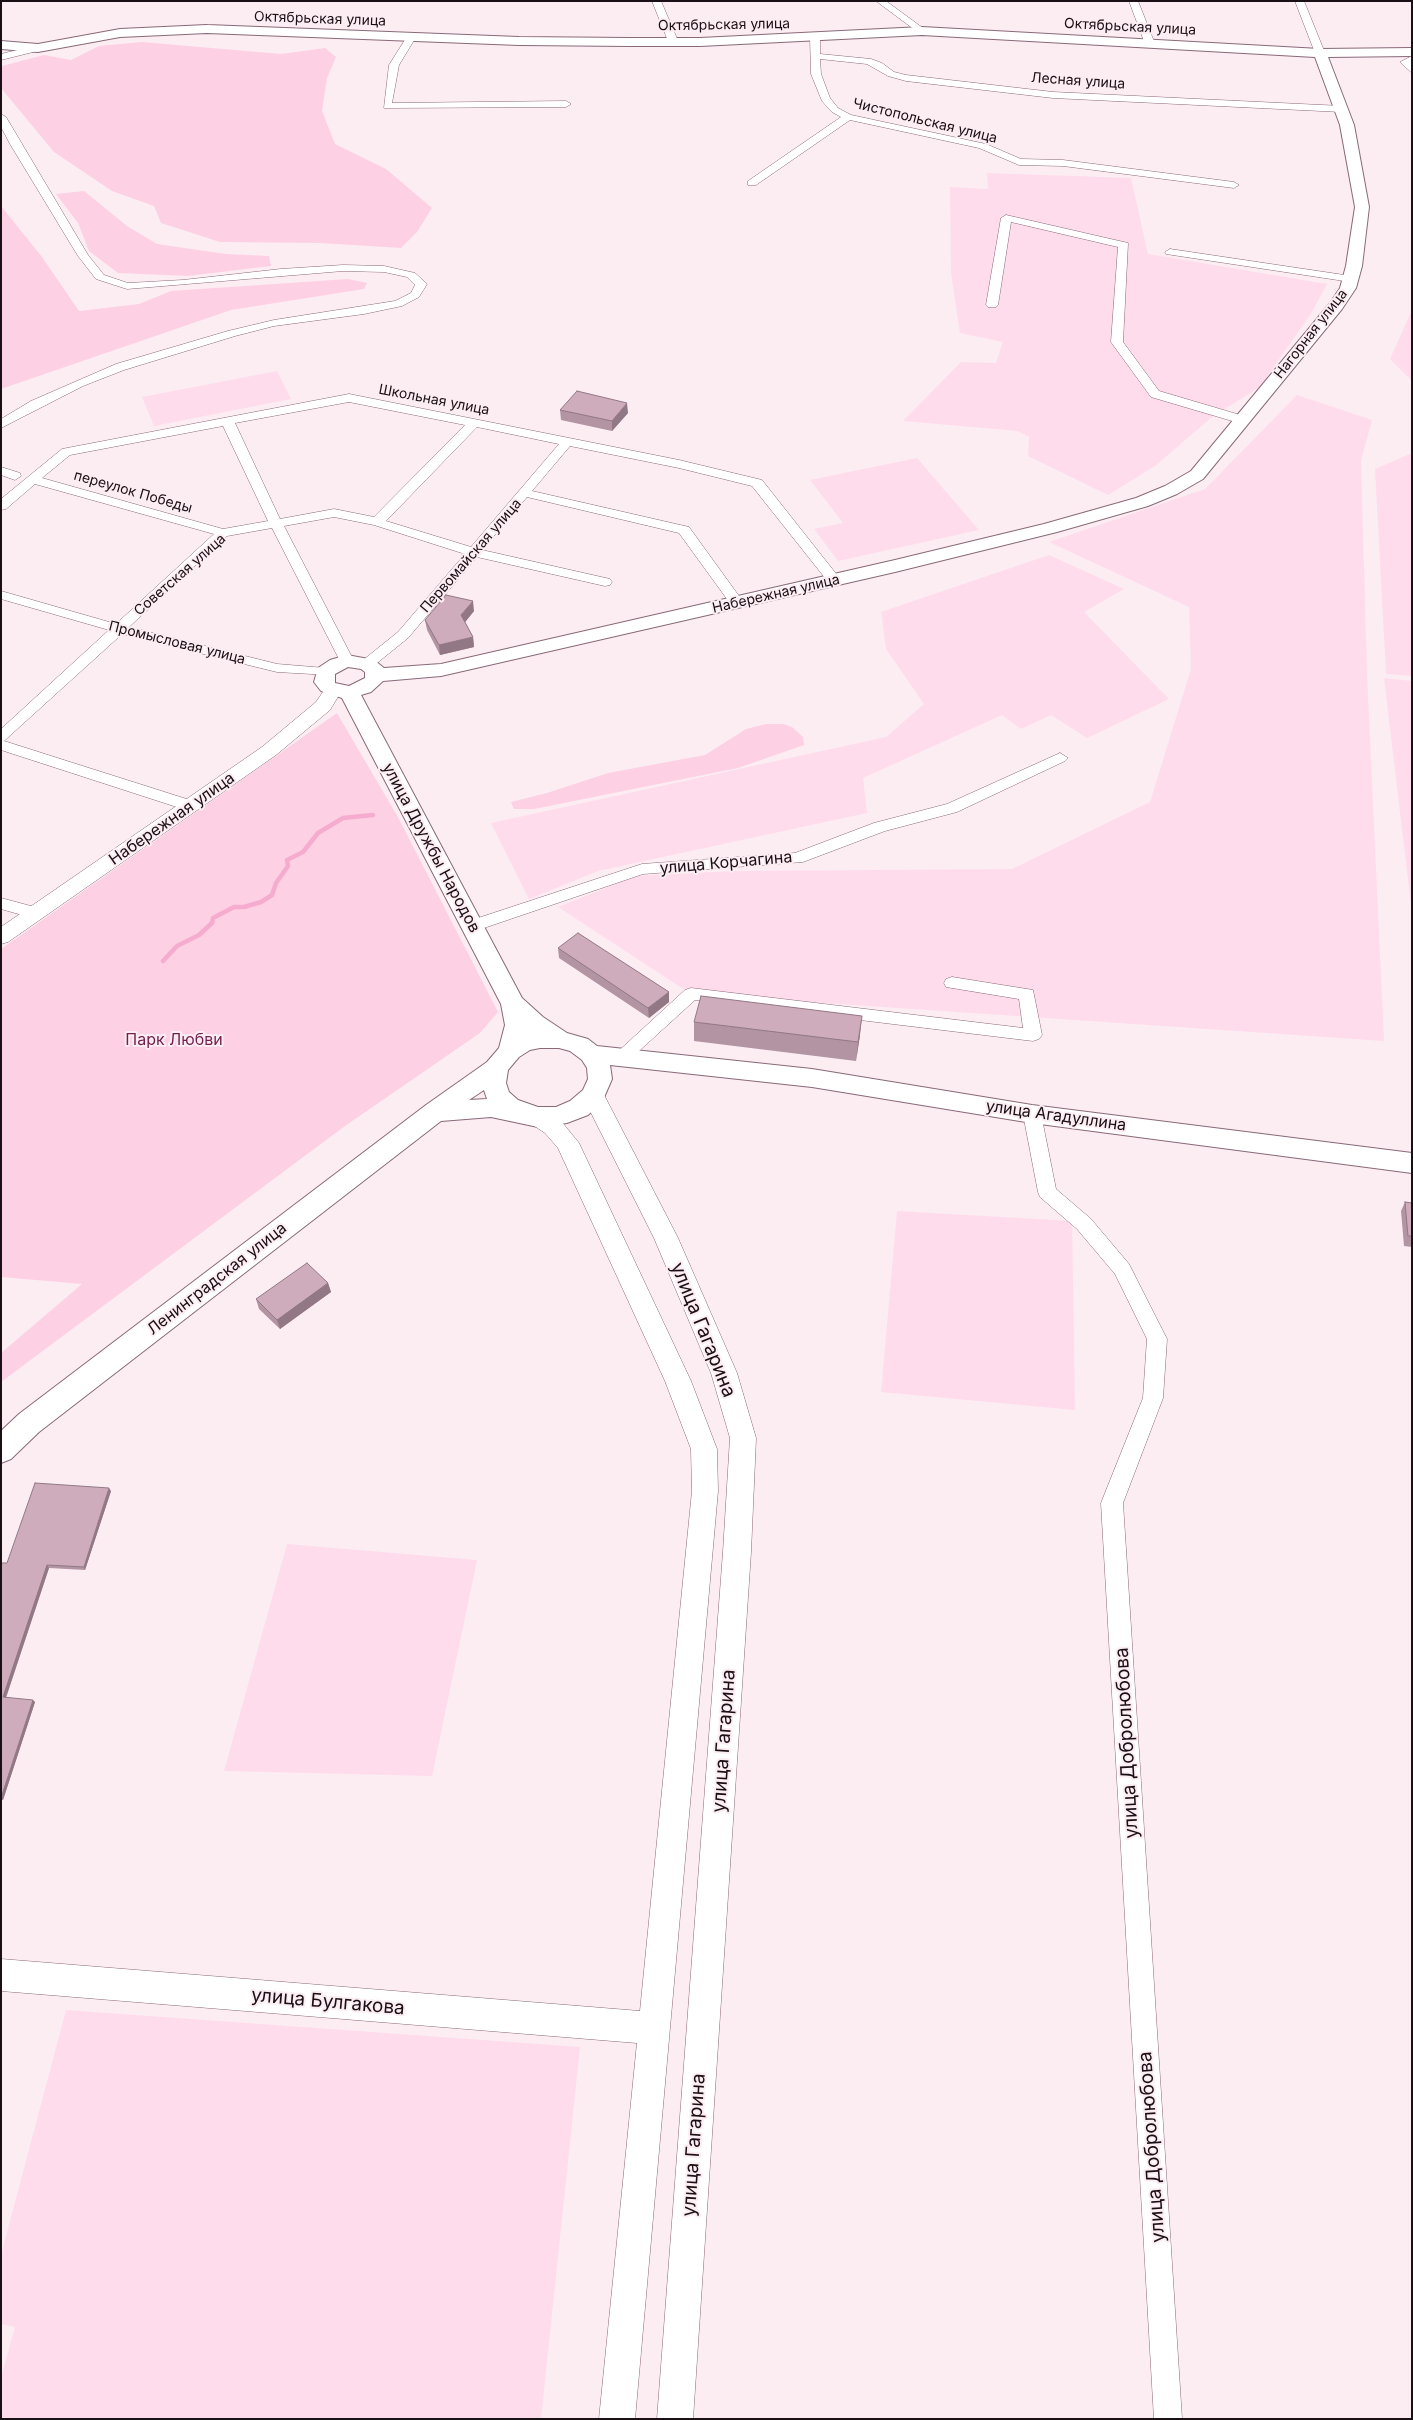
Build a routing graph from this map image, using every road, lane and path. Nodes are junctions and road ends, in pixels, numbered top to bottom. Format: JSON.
{"nodes":[{"id":1,"x":656,"y":1,"type":"edge"},
{"id":2,"x":880,"y":1,"type":"edge"},
{"id":3,"x":1133,"y":1,"type":"edge"},
{"id":4,"x":1299,"y":1,"type":"edge"},
{"id":5,"x":922,"y":31,"type":"junction"},
{"id":6,"x":411,"y":37,"type":"junction"},
{"id":7,"x":815,"y":37,"type":"junction"},
{"id":8,"x":673,"y":41,"type":"junction"},
{"id":9,"x":1150,"y":44,"type":"junction"},
{"id":10,"x":1,"y":45,"type":"edge"},
{"id":11,"x":38,"y":48,"type":"junction"},
{"id":12,"x":1412,"y":52,"type":"edge"},
{"id":13,"x":1320,"y":53,"type":"junction"},
{"id":14,"x":817,"y":56,"type":"junction"},
{"id":15,"x":1,"y":57,"type":"edge"},
{"id":16,"x":1412,"y":59,"type":"edge"},
{"id":17,"x":1412,"y":70,"type":"edge"},
{"id":18,"x":566,"y":104,"type":"dead end"},
{"id":19,"x":1342,"y":109,"type":"junction"},
{"id":20,"x":1,"y":117,"type":"edge"},
{"id":21,"x":848,"y":117,"type":"junction"},
{"id":22,"x":752,"y":183,"type":"dead end"},
{"id":23,"x":1234,"y":185,"type":"dead end"},
{"id":24,"x":1170,"y":252,"type":"dead end"},
{"id":25,"x":1351,"y":279,"type":"junction"},
{"id":26,"x":992,"y":305,"type":"dead end"},
{"id":27,"x":227,"y":420,"type":"junction"},
{"id":28,"x":1243,"y":420,"type":"junction"},
{"id":29,"x":475,"y":422,"type":"junction"},
{"id":30,"x":1,"y":424,"type":"edge"},
{"id":31,"x":568,"y":442,"type":"junction"},
{"id":32,"x":1,"y":471,"type":"edge"},
{"id":33,"x":15,"y":476,"type":"dead end"},
{"id":34,"x":34,"y":480,"type":"junction"},
{"id":35,"x":1170,"y":490,"type":"joint"},
{"id":36,"x":525,"y":493,"type":"junction"},
{"id":37,"x":1,"y":506,"type":"edge"},
{"id":38,"x":377,"y":522,"type":"junction"},
{"id":39,"x":276,"y":524,"type":"junction"},
{"id":40,"x":224,"y":533,"type":"junction"},
{"id":41,"x":474,"y":552,"type":"junction"},
{"id":42,"x":834,"y":580,"type":"junction"},
{"id":43,"x":605,"y":582,"type":"dead end"},
{"id":44,"x":1,"y":596,"type":"edge"},
{"id":45,"x":737,"y":603,"type":"junction"},
{"id":46,"x":119,"y":629,"type":"junction"},
{"id":47,"x":363,"y":667,"type":"junction"},
{"id":48,"x":336,"y":685,"type":"junction"},
{"id":49,"x":1,"y":737,"type":"edge"},
{"id":50,"x":1,"y":745,"type":"edge"},
{"id":51,"x":1060,"y":758,"type":"dead end"},
{"id":52,"x":191,"y":806,"type":"junction"},
{"id":53,"x":1,"y":903,"type":"edge"},
{"id":54,"x":36,"y":913,"type":"junction"},
{"id":55,"x":472,"y":926,"type":"junction"},
{"id":56,"x":1,"y":937,"type":"edge"},
{"id":57,"x":952,"y":983,"type":"dead end"},
{"id":58,"x":514,"y":1004,"type":"junction"},
{"id":59,"x":559,"y":1039,"type":"junction"},
{"id":60,"x":591,"y":1054,"type":"junction"},
{"id":61,"x":621,"y":1058,"type":"junction"},
{"id":62,"x":503,"y":1059,"type":"junction"},
{"id":63,"x":700,"y":1064,"type":"junction"},
{"id":64,"x":597,"y":1087,"type":"junction"},
{"id":65,"x":435,"y":1112,"type":"junction"},
{"id":66,"x":1032,"y":1114,"type":"junction"},
{"id":67,"x":530,"y":1115,"type":"junction"},
{"id":68,"x":1412,"y":1163,"type":"edge"},
{"id":69,"x":1,"y":1450,"type":"edge"},
{"id":70,"x":1,"y":1975,"type":"edge"},
{"id":71,"x":654,"y":2028,"type":"junction"},
{"id":72,"x":617,"y":2419,"type":"edge"},
{"id":73,"x":675,"y":2419,"type":"edge"},
{"id":74,"x":1168,"y":2419,"type":"edge"}],
"edges":[{"from":1,"to":8,"type":"street"},
{"from":2,"to":5,"type":"street"},
{"from":3,"to":9,"type":"street"},
{"from":4,"to":13,"type":"street"},
{"from":5,"to":7,"type":"main road","name":"Октябрьская улица"},
{"from":5,"to":9,"type":"main road","name":"Октябрьская улица"},
{"from":6,"to":8,"type":"main road","name":"Октябрьская улица"},
{"from":6,"to":11,"type":"main road","name":"Октябрьская улица"},
{"from":6,"to":18,"type":"street"},
{"from":7,"to":8,"type":"main road","name":"Октябрьская улица"},
{"from":7,"to":14,"type":"street","name":"Чистопольская улица"},
{"from":9,"to":13,"type":"main road","name":"Октябрьская улица"},
{"from":10,"to":11,"type":"main road","name":"Октябрьская улица"},
{"from":11,"to":15,"type":"street"},
{"from":12,"to":13,"type":"main road","name":"Октябрьская улица"},
{"from":13,"to":19,"type":"main road","name":"Нагорная улица"},
{"from":14,"to":19,"type":"street","name":"Лесная улица"},
{"from":14,"to":21,"type":"street","name":"Чистопольская улица"},
{"from":16,"to":17,"type":"street"},
{"from":19,"to":25,"type":"main road","name":"Нагорная улица"},
{"from":20,"to":30,"type":"street"},
{"from":21,"to":22,"type":"street"},
{"from":21,"to":23,"type":"street","name":"Чистопольская улица"},
{"from":24,"to":25,"type":"street"},
{"from":25,"to":28,"type":"main road","name":"Нагорная улица"},
{"from":26,"to":28,"type":"street"},
{"from":27,"to":29,"type":"street","name":"Школьная улица"},
{"from":27,"to":34,"type":"street","name":"Школьная улица"},
{"from":27,"to":39,"type":"street"},
{"from":28,"to":35,"type":"main road","name":"Нагорная улица"},
{"from":29,"to":31,"type":"street","name":"Школьная улица"},
{"from":29,"to":38,"type":"street"},
{"from":31,"to":36,"type":"street","name":"Первомайская улица"},
{"from":31,"to":42,"type":"street","name":"Школьная улица"},
{"from":32,"to":33,"type":"street"},
{"from":34,"to":37,"type":"street","name":"Школьная улица"},
{"from":34,"to":40,"type":"street","name":"переулок Победы"},
{"from":35,"to":42,"type":"main road","name":"Набережная улица"},
{"from":36,"to":41,"type":"street","name":"Первомайская улица"},
{"from":36,"to":45,"type":"street"},
{"from":38,"to":39,"type":"street","name":"Советская улица"},
{"from":38,"to":41,"type":"street","name":"Советская улица"},
{"from":39,"to":40,"type":"street","name":"Советская улица"},
{"from":39,"to":47,"type":"street"},
{"from":40,"to":46,"type":"street","name":"Советская улица"},
{"from":41,"to":43,"type":"street","name":"Советская улица"},
{"from":41,"to":47,"type":"street","name":"Первомайская улица"},
{"from":42,"to":45,"type":"main road","name":"Набережная улица"},
{"from":44,"to":46,"type":"street","name":"Промысловая улица"},
{"from":45,"to":47,"type":"main road","name":"Набережная улица"},
{"from":46,"to":48,"type":"street","name":"Промысловая улица"},
{"from":46,"to":49,"type":"street","name":"Советская улица"},
{"from":47,"to":48,"type":"main road"},
{"from":47,"to":48,"type":"main road"},
{"from":48,"to":52,"type":"street","name":"Набережная улица"},
{"from":48,"to":55,"type":"main road","name":"улица Дружбы Народов"},
{"from":50,"to":52,"type":"street"},
{"from":51,"to":55,"type":"street","name":"улица Корчагина"},
{"from":52,"to":54,"type":"street","name":"Набережная улица"},
{"from":53,"to":54,"type":"street"},
{"from":54,"to":56,"type":"street","name":"Набережная улица"},
{"from":55,"to":58,"type":"main road","name":"улица Дружбы Народов"},
{"from":57,"to":61,"type":"street"},
{"from":58,"to":59,"type":"main road"},
{"from":58,"to":62,"type":"main road"},
{"from":59,"to":60,"type":"main road"},
{"from":59,"to":62,"type":"main road"},
{"from":60,"to":61,"type":"main road"},
{"from":60,"to":64,"type":"main road"},
{"from":61,"to":63,"type":"main road"},
{"from":62,"to":65,"type":"main road"},
{"from":62,"to":67,"type":"main road"},
{"from":63,"to":64,"type":"main road"},
{"from":63,"to":66,"type":"main road","name":"улица Агадуллина"},
{"from":64,"to":67,"type":"main road"},
{"from":64,"to":73,"type":"street","name":"улица Гагарина"},
{"from":65,"to":67,"type":"main road"},
{"from":65,"to":69,"type":"main road","name":"Ленинградская улица"},
{"from":66,"to":68,"type":"main road","name":"улица Агадуллина"},
{"from":66,"to":74,"type":"street","name":"улица Добролюбова"},
{"from":67,"to":71,"type":"street"},
{"from":70,"to":71,"type":"street","name":"улица Булгакова"},
{"from":71,"to":72,"type":"street"}]}
